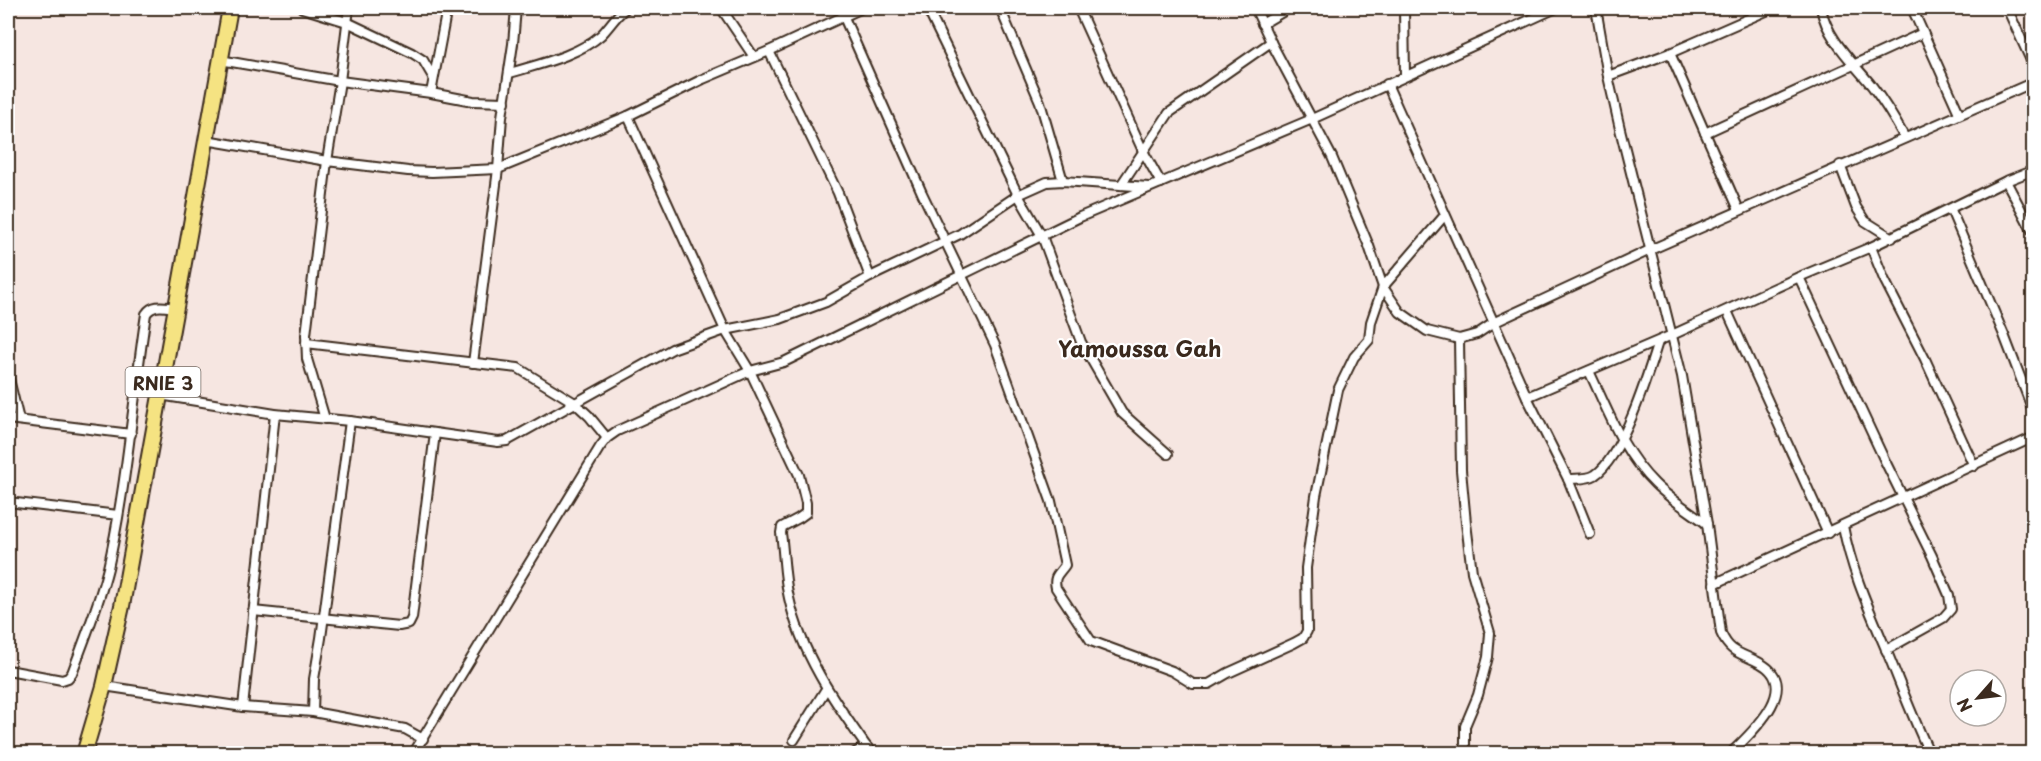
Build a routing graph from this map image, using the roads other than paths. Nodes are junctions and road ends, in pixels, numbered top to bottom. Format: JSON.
{"nodes":[{"id":1,"x":230,"y":8,"type":"edge"},
{"id":2,"x":302,"y":8,"type":"edge"},
{"id":3,"x":349,"y":8,"type":"edge"},
{"id":4,"x":447,"y":8,"type":"edge"},
{"id":5,"x":516,"y":8,"type":"edge"},
{"id":6,"x":626,"y":8,"type":"edge"},
{"id":7,"x":721,"y":8,"type":"edge"},
{"id":8,"x":862,"y":8,"type":"edge"},
{"id":9,"x":927,"y":8,"type":"edge"},
{"id":10,"x":1000,"y":8,"type":"edge"},
{"id":11,"x":1078,"y":8,"type":"edge"},
{"id":12,"x":1255,"y":8,"type":"edge"},
{"id":13,"x":1289,"y":8,"type":"edge"},
{"id":14,"x":1404,"y":8,"type":"edge"},
{"id":15,"x":1553,"y":8,"type":"edge"},
{"id":16,"x":1596,"y":8,"type":"edge"},
{"id":17,"x":1773,"y":8,"type":"edge"},
{"id":18,"x":1821,"y":8,"type":"edge"},
{"id":19,"x":1912,"y":8,"type":"edge"},
{"id":20,"x":1920,"y":8,"type":"edge"},
{"id":21,"x":2007,"y":8,"type":"edge"},
{"id":22,"x":843,"y":15,"type":"junction"},
{"id":23,"x":1916,"y":16,"type":"junction"},
{"id":24,"x":346,"y":22,"type":"junction"},
{"id":25,"x":1262,"y":24,"type":"junction"},
{"id":26,"x":1923,"y":33,"type":"junction"},
{"id":27,"x":1271,"y":42,"type":"junction"},
{"id":28,"x":769,"y":51,"type":"junction"},
{"id":29,"x":1670,"y":53,"type":"junction"},
{"id":30,"x":754,"y":57,"type":"junction"},
{"id":31,"x":220,"y":60,"type":"junction"},
{"id":32,"x":1854,"y":66,"type":"junction"},
{"id":33,"x":2034,"y":67,"type":"edge"},
{"id":34,"x":510,"y":73,"type":"junction"},
{"id":35,"x":1405,"y":76,"type":"junction"},
{"id":36,"x":1608,"y":76,"type":"junction"},
{"id":37,"x":433,"y":77,"type":"junction"},
{"id":38,"x":340,"y":81,"type":"junction"},
{"id":39,"x":2034,"y":82,"type":"edge"},
{"id":40,"x":1387,"y":84,"type":"junction"},
{"id":41,"x":431,"y":93,"type":"junction"},
{"id":42,"x":505,"y":102,"type":"junction"},
{"id":43,"x":1959,"y":113,"type":"junction"},
{"id":44,"x":628,"y":116,"type":"junction"},
{"id":45,"x":1312,"y":119,"type":"junction"},
{"id":46,"x":1705,"y":133,"type":"junction"},
{"id":47,"x":1905,"y":138,"type":"junction"},
{"id":48,"x":206,"y":140,"type":"junction"},
{"id":49,"x":1143,"y":151,"type":"junction"},
{"id":50,"x":327,"y":161,"type":"junction"},
{"id":51,"x":1839,"y":165,"type":"junction"},
{"id":52,"x":498,"y":169,"type":"junction"},
{"id":53,"x":2034,"y":170,"type":"edge"},
{"id":54,"x":1063,"y":181,"type":"junction"},
{"id":55,"x":2006,"y":181,"type":"junction"},
{"id":56,"x":1161,"y":183,"type":"junction"},
{"id":57,"x":1121,"y":185,"type":"junction"},
{"id":58,"x":1151,"y":187,"type":"junction"},
{"id":59,"x":1018,"y":195,"type":"junction"},
{"id":60,"x":1739,"y":210,"type":"junction"},
{"id":61,"x":1951,"y":210,"type":"junction"},
{"id":62,"x":1445,"y":215,"type":"junction"},
{"id":63,"x":2034,"y":234,"type":"edge"},
{"id":64,"x":1042,"y":236,"type":"junction"},
{"id":65,"x":1892,"y":238,"type":"junction"},
{"id":66,"x":945,"y":241,"type":"junction"},
{"id":67,"x":1871,"y":247,"type":"junction"},
{"id":68,"x":1650,"y":250,"type":"junction"},
{"id":69,"x":962,"y":276,"type":"junction"},
{"id":70,"x":1799,"y":277,"type":"junction"},
{"id":71,"x":870,"y":278,"type":"junction"},
{"id":72,"x":1383,"y":287,"type":"junction"},
{"id":73,"x":177,"y":308,"type":"junction"},
{"id":74,"x":1727,"y":311,"type":"junction"},
{"id":75,"x":1495,"y":322,"type":"junction"},
{"id":76,"x":725,"y":330,"type":"junction"},
{"id":77,"x":1672,"y":335,"type":"junction"},
{"id":78,"x":1459,"y":339,"type":"junction"},
{"id":79,"x":1658,"y":342,"type":"junction"},
{"id":80,"x":306,"y":343,"type":"junction"},
{"id":81,"x":473,"y":363,"type":"junction"},
{"id":82,"x":750,"y":371,"type":"junction"},
{"id":83,"x":1589,"y":371,"type":"junction"},
{"id":84,"x":8,"y":375,"type":"edge"},
{"id":85,"x":160,"y":395,"type":"junction"},
{"id":86,"x":1527,"y":397,"type":"junction"},
{"id":87,"x":575,"y":403,"type":"junction"},
{"id":88,"x":2034,"y":413,"type":"edge"},
{"id":89,"x":275,"y":414,"type":"junction"},
{"id":90,"x":8,"y":419,"type":"edge"},
{"id":91,"x":325,"y":419,"type":"junction"},
{"id":92,"x":19,"y":420,"type":"junction"},
{"id":93,"x":350,"y":421,"type":"junction"},
{"id":94,"x":435,"y":433,"type":"junction"},
{"id":95,"x":131,"y":434,"type":"junction"},
{"id":96,"x":607,"y":438,"type":"junction"},
{"id":97,"x":2034,"y":438,"type":"edge"},
{"id":98,"x":1621,"y":439,"type":"junction"},
{"id":99,"x":1168,"y":454,"type":"dead end"},
{"id":100,"x":1974,"y":466,"type":"junction"},
{"id":101,"x":1568,"y":479,"type":"junction"},
{"id":102,"x":1904,"y":499,"type":"junction"},
{"id":103,"x":8,"y":502,"type":"edge"},
{"id":104,"x":118,"y":515,"type":"junction"},
{"id":105,"x":1707,"y":524,"type":"junction"},
{"id":106,"x":1843,"y":526,"type":"junction"},
{"id":107,"x":1828,"y":533,"type":"junction"},
{"id":108,"x":1590,"y":534,"type":"dead end"},
{"id":109,"x":1714,"y":584,"type":"junction"},
{"id":110,"x":253,"y":611,"type":"junction"},
{"id":111,"x":324,"y":619,"type":"junction"},
{"id":112,"x":1886,"y":650,"type":"junction"},
{"id":113,"x":8,"y":670,"type":"edge"},
{"id":114,"x":104,"y":686,"type":"junction"},
{"id":115,"x":826,"y":689,"type":"junction"},
{"id":116,"x":243,"y":707,"type":"junction"},
{"id":117,"x":313,"y":712,"type":"junction"},
{"id":118,"x":423,"y":739,"type":"junction"},
{"id":119,"x":794,"y":740,"type":"dead end"},
{"id":120,"x":866,"y":746,"type":"junction"},
{"id":121,"x":84,"y":753,"type":"edge"},
{"id":122,"x":413,"y":753,"type":"edge"},
{"id":123,"x":853,"y":753,"type":"edge"},
{"id":124,"x":874,"y":753,"type":"edge"},
{"id":125,"x":1465,"y":753,"type":"edge"},
{"id":126,"x":1730,"y":753,"type":"edge"},
{"id":127,"x":1930,"y":753,"type":"edge"}],
"edges":[{"from":1,"to":31,"type":"highway","number":"RNIE 3"},
{"from":2,"to":24,"type":"street"},
{"from":3,"to":24,"type":"street"},
{"from":4,"to":37,"type":"street"},
{"from":5,"to":34,"type":"street"},
{"from":6,"to":34,"type":"street"},
{"from":7,"to":30,"type":"street"},
{"from":8,"to":22,"type":"street"},
{"from":9,"to":59,"type":"street"},
{"from":10,"to":54,"type":"street"},
{"from":11,"to":49,"type":"street"},
{"from":12,"to":25,"type":"street"},
{"from":13,"to":25,"type":"street"},
{"from":14,"to":35,"type":"street"},
{"from":15,"to":35,"type":"street"},
{"from":16,"to":36,"type":"street"},
{"from":17,"to":29,"type":"street"},
{"from":18,"to":32,"type":"street"},
{"from":19,"to":23,"type":"street"},
{"from":20,"to":23,"type":"street"},
{"from":21,"to":33,"type":"street"},
{"from":22,"to":28,"type":"street"},
{"from":22,"to":66,"type":"street"},
{"from":23,"to":26,"type":"street"},
{"from":24,"to":37,"type":"street"},
{"from":24,"to":38,"type":"street"},
{"from":25,"to":27,"type":"street"},
{"from":26,"to":32,"type":"street"},
{"from":26,"to":43,"type":"street"},
{"from":27,"to":45,"type":"street"},
{"from":27,"to":49,"type":"street"},
{"from":28,"to":30,"type":"street"},
{"from":28,"to":71,"type":"street"},
{"from":29,"to":36,"type":"street"},
{"from":29,"to":46,"type":"street"},
{"from":30,"to":44,"type":"street"},
{"from":31,"to":38,"type":"street"},
{"from":31,"to":48,"type":"highway","number":"RNIE 3"},
{"from":32,"to":46,"type":"street"},
{"from":32,"to":47,"type":"street"},
{"from":34,"to":42,"type":"street"},
{"from":35,"to":40,"type":"street"},
{"from":36,"to":68,"type":"street"},
{"from":37,"to":41,"type":"street"},
{"from":38,"to":41,"type":"street"},
{"from":38,"to":50,"type":"street"},
{"from":39,"to":43,"type":"street"},
{"from":40,"to":45,"type":"street"},
{"from":40,"to":62,"type":"street"},
{"from":41,"to":42,"type":"street"},
{"from":42,"to":52,"type":"street"},
{"from":43,"to":47,"type":"street"},
{"from":44,"to":52,"type":"street"},
{"from":44,"to":76,"type":"street"},
{"from":45,"to":56,"type":"street"},
{"from":45,"to":72,"type":"street"},
{"from":46,"to":60,"type":"street"},
{"from":47,"to":51,"type":"street"},
{"from":48,"to":50,"type":"street"},
{"from":48,"to":73,"type":"highway","number":"RNIE 3"},
{"from":49,"to":56,"type":"street"},
{"from":49,"to":57,"type":"street"},
{"from":50,"to":52,"type":"street"},
{"from":50,"to":80,"type":"street"},
{"from":51,"to":60,"type":"street"},
{"from":51,"to":65,"type":"street"},
{"from":52,"to":81,"type":"street"},
{"from":53,"to":55,"type":"street"},
{"from":54,"to":57,"type":"street"},
{"from":54,"to":59,"type":"street"},
{"from":55,"to":61,"type":"street"},
{"from":55,"to":63,"type":"street"},
{"from":56,"to":58,"type":"street"},
{"from":57,"to":58,"type":"street"},
{"from":58,"to":64,"type":"street"},
{"from":59,"to":64,"type":"street"},
{"from":59,"to":66,"type":"street"},
{"from":60,"to":68,"type":"street"},
{"from":61,"to":65,"type":"street"},
{"from":61,"to":88,"type":"street"},
{"from":62,"to":72,"type":"street"},
{"from":62,"to":75,"type":"street"},
{"from":64,"to":69,"type":"street"},
{"from":64,"to":99,"type":"street"},
{"from":65,"to":67,"type":"street"},
{"from":66,"to":69,"type":"street"},
{"from":66,"to":71,"type":"street"},
{"from":67,"to":70,"type":"street"},
{"from":67,"to":100,"type":"street"},
{"from":68,"to":75,"type":"street"},
{"from":68,"to":77,"type":"street"},
{"from":69,"to":72,"type":"street"},
{"from":69,"to":82,"type":"street"},
{"from":70,"to":74,"type":"street"},
{"from":70,"to":102,"type":"street"},
{"from":71,"to":76,"type":"street"},
{"from":72,"to":78,"type":"street"},
{"from":73,"to":85,"type":"highway","number":"RNIE 3"},
{"from":73,"to":95,"type":"street"},
{"from":74,"to":77,"type":"street"},
{"from":74,"to":107,"type":"street"},
{"from":75,"to":78,"type":"street"},
{"from":75,"to":86,"type":"street"},
{"from":76,"to":82,"type":"street"},
{"from":76,"to":87,"type":"street"},
{"from":77,"to":79,"type":"street"},
{"from":77,"to":105,"type":"street"},
{"from":78,"to":125,"type":"street"},
{"from":79,"to":83,"type":"street"},
{"from":79,"to":98,"type":"street"},
{"from":80,"to":81,"type":"street"},
{"from":80,"to":91,"type":"street"},
{"from":81,"to":87,"type":"street"},
{"from":82,"to":96,"type":"street"},
{"from":82,"to":115,"type":"street"},
{"from":83,"to":86,"type":"street"},
{"from":83,"to":98,"type":"street"},
{"from":84,"to":92,"type":"street"},
{"from":85,"to":89,"type":"street"},
{"from":85,"to":114,"type":"highway","number":"RNIE 3"},
{"from":86,"to":101,"type":"street"},
{"from":87,"to":94,"type":"street"},
{"from":87,"to":96,"type":"street"},
{"from":89,"to":91,"type":"street"},
{"from":89,"to":110,"type":"street"},
{"from":90,"to":92,"type":"street"},
{"from":91,"to":93,"type":"street"},
{"from":92,"to":95,"type":"street"},
{"from":93,"to":94,"type":"street"},
{"from":93,"to":111,"type":"street"},
{"from":94,"to":111,"type":"street"},
{"from":95,"to":104,"type":"street"},
{"from":96,"to":118,"type":"street"},
{"from":97,"to":100,"type":"street"},
{"from":98,"to":101,"type":"street"},
{"from":98,"to":105,"type":"street"},
{"from":100,"to":102,"type":"street"},
{"from":101,"to":108,"type":"street"},
{"from":102,"to":106,"type":"street"},
{"from":102,"to":112,"type":"street"},
{"from":103,"to":104,"type":"street"},
{"from":104,"to":113,"type":"street"},
{"from":105,"to":109,"type":"street"},
{"from":106,"to":107,"type":"street"},
{"from":106,"to":112,"type":"street"},
{"from":107,"to":109,"type":"street"},
{"from":109,"to":126,"type":"street"},
{"from":110,"to":111,"type":"street"},
{"from":110,"to":116,"type":"street"},
{"from":111,"to":117,"type":"street"},
{"from":112,"to":127,"type":"street"},
{"from":114,"to":116,"type":"street"},
{"from":114,"to":121,"type":"highway","number":"RNIE 3"},
{"from":115,"to":119,"type":"street"},
{"from":115,"to":120,"type":"street"},
{"from":116,"to":117,"type":"street"},
{"from":117,"to":118,"type":"street"},
{"from":118,"to":122,"type":"street"},
{"from":120,"to":123,"type":"street"},
{"from":120,"to":124,"type":"street"}]}
